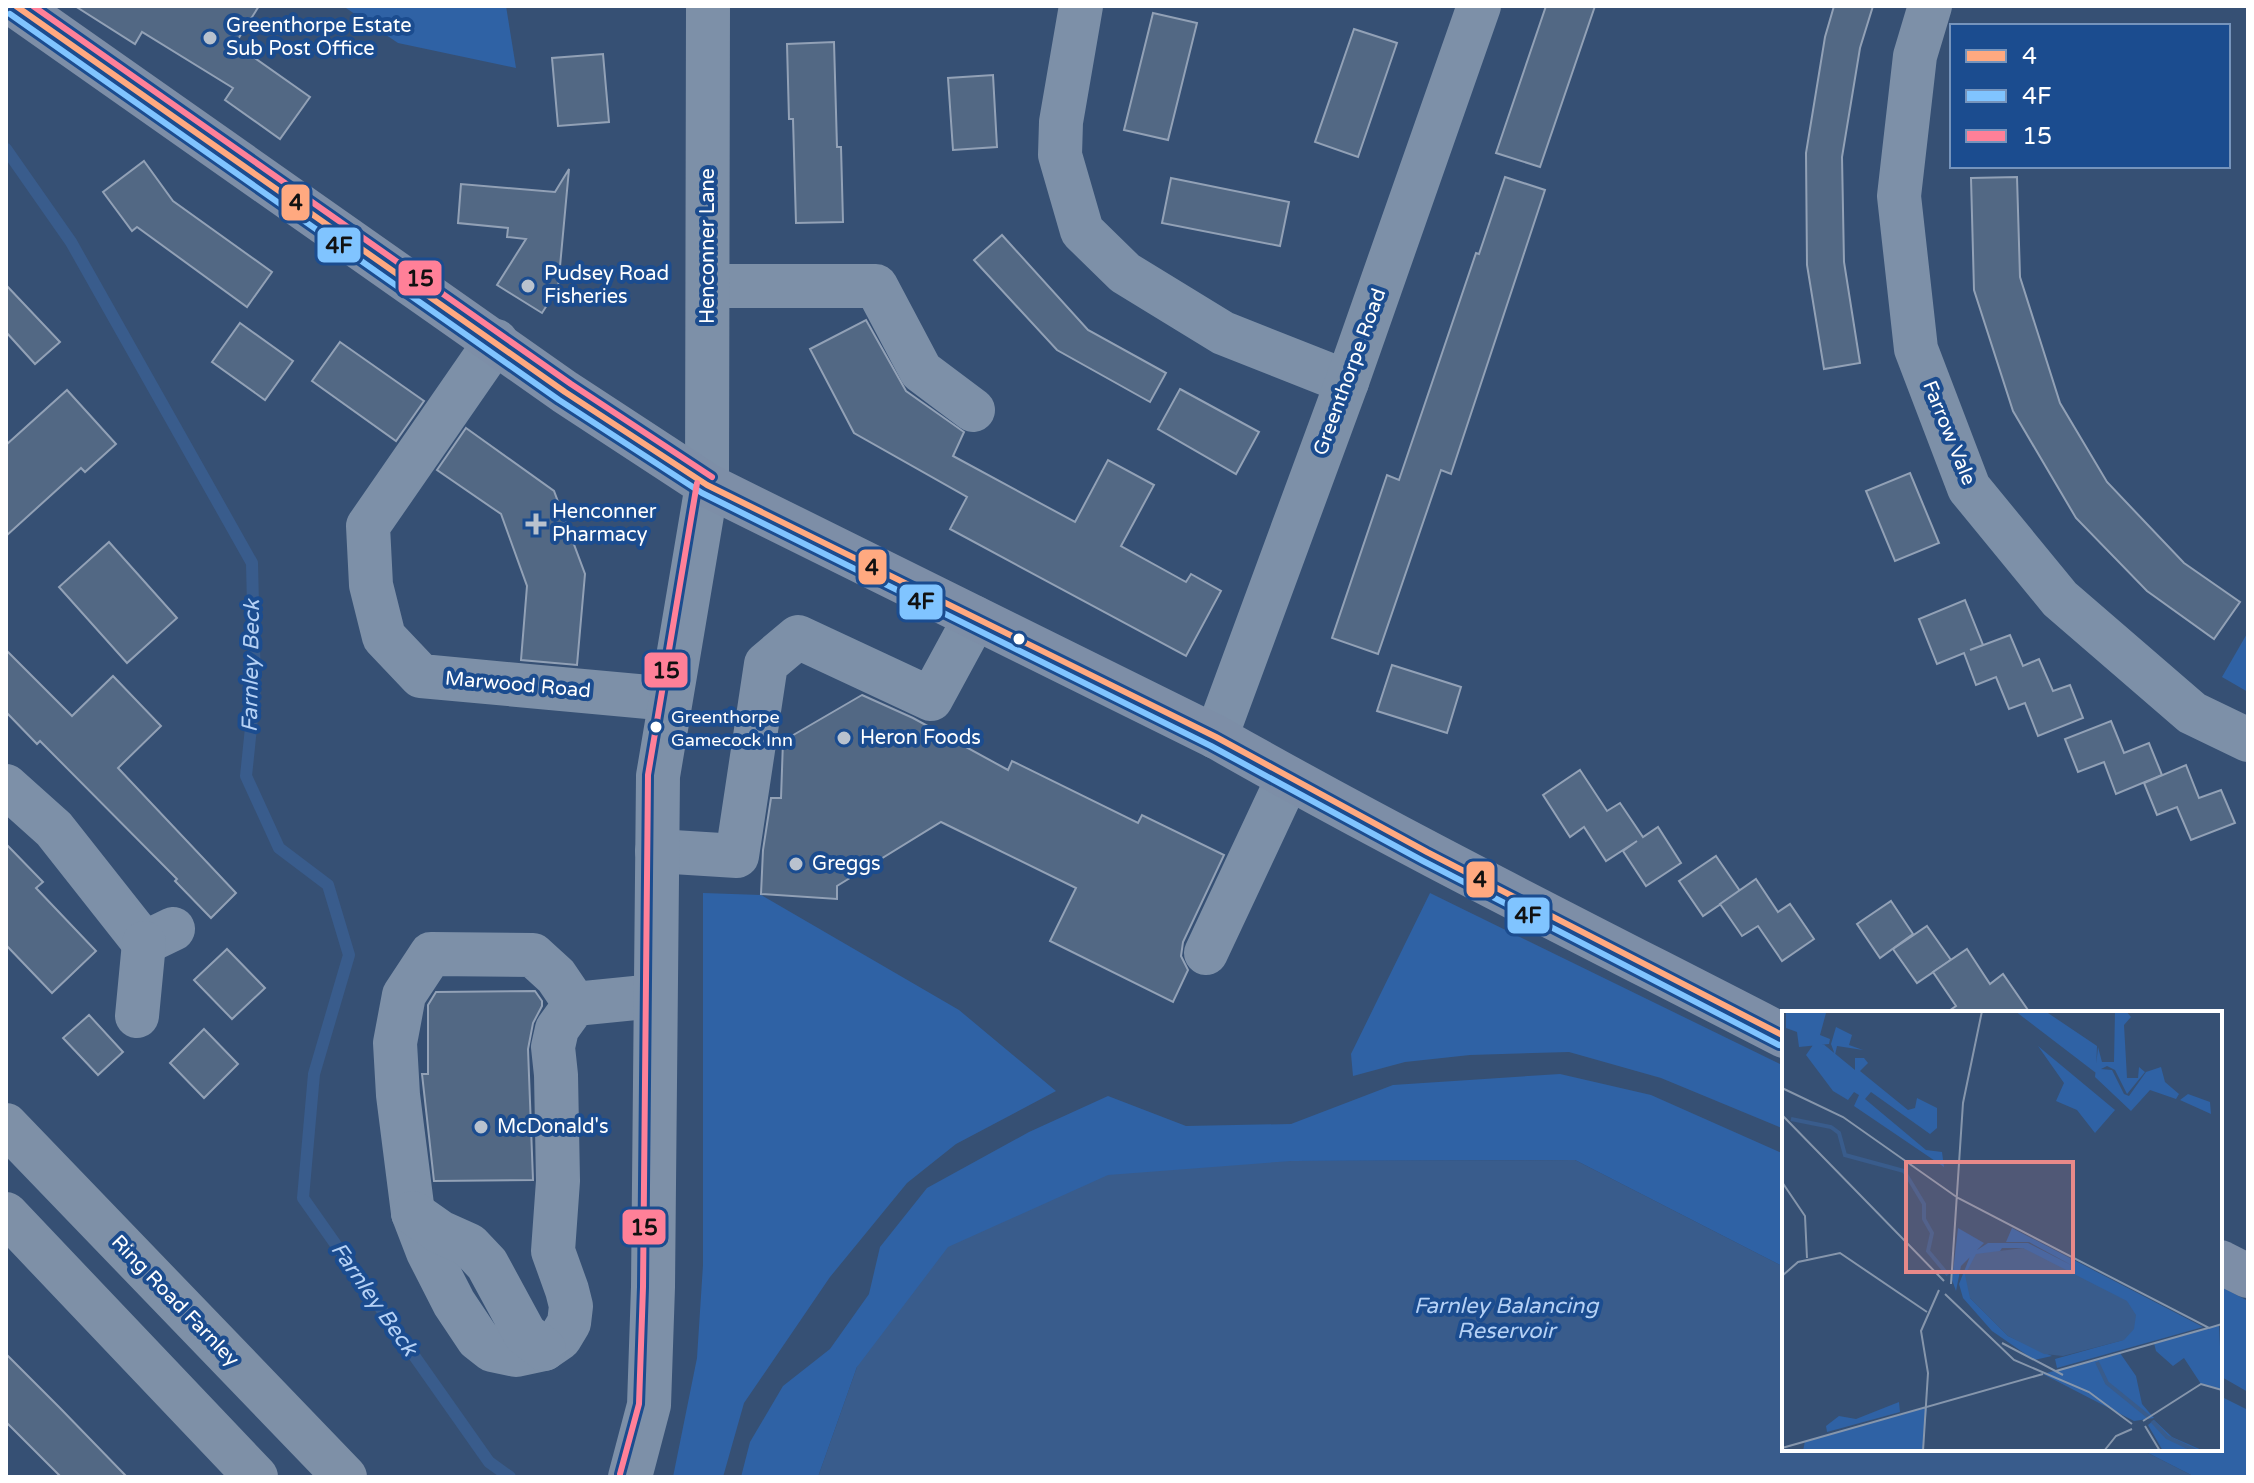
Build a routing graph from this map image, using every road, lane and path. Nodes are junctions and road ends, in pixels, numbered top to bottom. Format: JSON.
{"nodes":[{"id":1,"x":16,"y":6,"type":"edge"},
{"id":2,"x":708,"y":6,"type":"edge"},
{"id":3,"x":1081,"y":6,"type":"edge"},
{"id":4,"x":1479,"y":6,"type":"edge"},
{"id":5,"x":1930,"y":6,"type":"edge"},
{"id":6,"x":708,"y":286,"type":"junction"},
{"id":7,"x":496,"y":341,"type":"junction"},
{"id":8,"x":1347,"y":382,"type":"junction"},
{"id":9,"x":973,"y":410,"type":"dead end"},
{"id":10,"x":707,"y":485,"type":"junction"},
{"id":11,"x":975,"y":618,"type":"junction"},
{"id":12,"x":670,"y":699,"type":"junction"},
{"id":13,"x":1216,"y":737,"type":"junction"},
{"id":14,"x":2248,"y":740,"type":"edge"},
{"id":15,"x":1288,"y":778,"type":"junction"},
{"id":16,"x":6,"y":786,"type":"edge"},
{"id":17,"x":657,"y":851,"type":"junction"},
{"id":18,"x":1206,"y":953,"type":"dead end"},
{"id":19,"x":565,"y":990,"type":"junction"},
{"id":20,"x":655,"y":996,"type":"junction"},
{"id":21,"x":137,"y":1016,"type":"dead end"},
{"id":22,"x":1782,"y":1035,"type":"edge"},
{"id":23,"x":6,"y":1125,"type":"edge"},
{"id":24,"x":6,"y":1214,"type":"edge"},
{"id":25,"x":2222,"y":1263,"type":"edge"},
{"id":26,"x":2248,"y":1276,"type":"edge"},
{"id":27,"x":256,"y":1477,"type":"edge"},
{"id":28,"x":345,"y":1477,"type":"edge"},
{"id":29,"x":630,"y":1477,"type":"edge"}],
"edges":[{"from":1,"to":7,"type":"main road"},
{"from":2,"to":6,"type":"street","name":"Henconner Lane"},
{"from":3,"to":8,"type":"street"},
{"from":4,"to":8,"type":"street","name":"Greenthorpe Road"},
{"from":5,"to":14,"type":"street","name":"Farrow Vale"},
{"from":6,"to":9,"type":"street"},
{"from":6,"to":10,"type":"street","name":"Henconner Lane"},
{"from":7,"to":10,"type":"main road"},
{"from":7,"to":12,"type":"street","name":"Marwood Road"},
{"from":8,"to":13,"type":"street","name":"Greenthorpe Road"},
{"from":10,"to":11,"type":"main road"},
{"from":10,"to":12,"type":"street","name":"Henconner Lane"},
{"from":11,"to":13,"type":"main road"},
{"from":11,"to":17,"type":"street"},
{"from":12,"to":17,"type":"street","name":"Henconner Lane"},
{"from":13,"to":15,"type":"main road"},
{"from":15,"to":18,"type":"street"},
{"from":15,"to":22,"type":"main road"},
{"from":16,"to":21,"type":"street"},
{"from":17,"to":20,"type":"street","name":"Henconner Lane"},
{"from":19,"to":19,"type":"street"},
{"from":19,"to":20,"type":"street"},
{"from":20,"to":29,"type":"street","name":"Henconner Lane"},
{"from":23,"to":28,"type":"highway","name":"Ring Road Farnley"},
{"from":24,"to":27,"type":"highway"},
{"from":25,"to":26,"type":"main road"}]}
